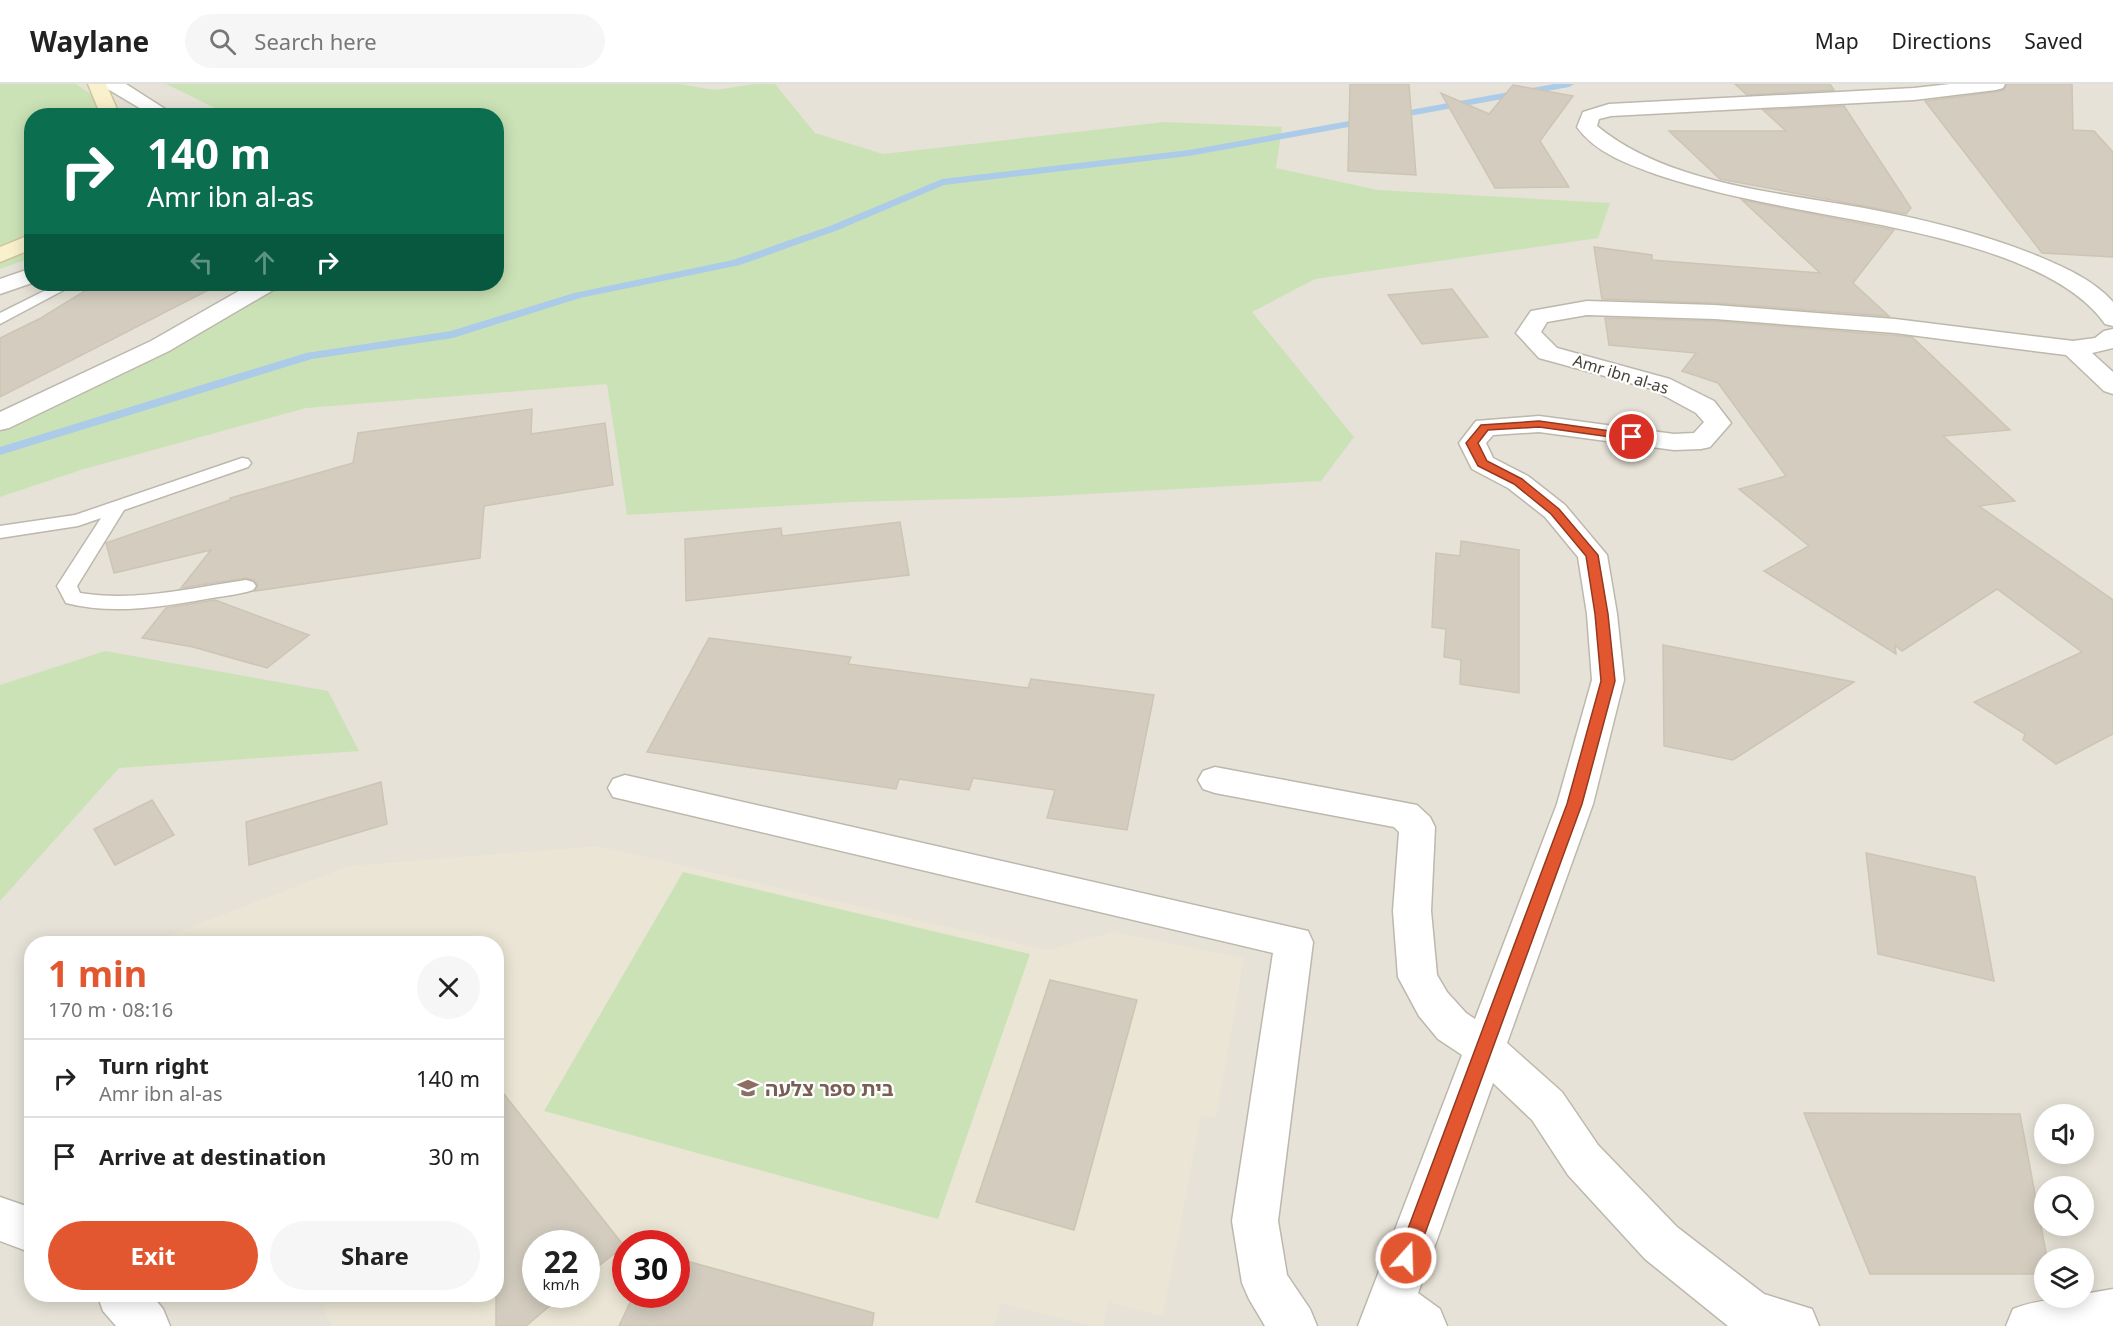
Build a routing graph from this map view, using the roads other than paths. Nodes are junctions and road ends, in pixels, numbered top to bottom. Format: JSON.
{"nodes":[{"id":1,"x":97,"y":84,"type":"edge"},
{"id":2,"x":113,"y":84,"type":"edge"},
{"id":3,"x":1996,"y":84,"type":"edge"},
{"id":4,"x":108,"y":108,"type":"edge"},
{"id":5,"x":154,"y":108,"type":"edge"},
{"id":6,"x":24,"y":244,"type":"edge"},
{"id":7,"x":0,"y":255,"type":"edge"},
{"id":8,"x":24,"y":278,"type":"edge"},
{"id":9,"x":0,"y":287,"type":"edge"},
{"id":10,"x":54,"y":291,"type":"edge"},
{"id":11,"x":255,"y":291,"type":"edge"},
{"id":12,"x":0,"y":319,"type":"edge"},
{"id":13,"x":2113,"y":319,"type":"edge"},
{"id":14,"x":2113,"y":336,"type":"edge"},
{"id":15,"x":2073,"y":348,"type":"junction"},
{"id":16,"x":2113,"y":386,"type":"edge"},
{"id":17,"x":0,"y":422,"type":"edge"},
{"id":18,"x":242,"y":464,"type":"dead end"},
{"id":19,"x":118,"y":506,"type":"junction"},
{"id":20,"x":0,"y":532,"type":"edge"},
{"id":21,"x":246,"y":586,"type":"dead end"},
{"id":22,"x":1215,"y":780,"type":"dead end"},
{"id":23,"x":625,"y":788,"type":"dead end"},
{"id":24,"x":1484,"y":1047,"type":"junction"},
{"id":25,"x":0,"y":1219,"type":"edge"},
{"id":26,"x":24,"y":1228,"type":"edge"},
{"id":27,"x":126,"y":1302,"type":"edge"},
{"id":28,"x":2113,"y":1313,"type":"edge"},
{"id":29,"x":1398,"y":1318,"type":"edge"},
{"id":30,"x":146,"y":1326,"type":"edge"},
{"id":31,"x":1293,"y":1326,"type":"edge"},
{"id":32,"x":1794,"y":1326,"type":"edge"},
{"id":33,"x":2030,"y":1326,"type":"edge"}],
"edges":[{"from":1,"to":4,"type":"street"},
{"from":2,"to":5,"type":"street"},
{"from":3,"to":13,"type":"street"},
{"from":6,"to":7,"type":"street"},
{"from":8,"to":9,"type":"street"},
{"from":10,"to":12,"type":"lane"},
{"from":11,"to":17,"type":"street"},
{"from":14,"to":15,"type":"street","name":"Amr ibn al-as"},
{"from":15,"to":16,"type":"street"},
{"from":15,"to":24,"type":"street","name":"Amr ibn al-as"},
{"from":18,"to":19,"type":"lane"},
{"from":19,"to":20,"type":"lane"},
{"from":19,"to":21,"type":"lane"},
{"from":22,"to":24,"type":"street"},
{"from":23,"to":31,"type":"street"},
{"from":24,"to":29,"type":"street","name":"Amr ibn al-as"},
{"from":24,"to":32,"type":"street"},
{"from":25,"to":26,"type":"street"},
{"from":27,"to":30,"type":"street"},
{"from":28,"to":33,"type":"street"}]}
